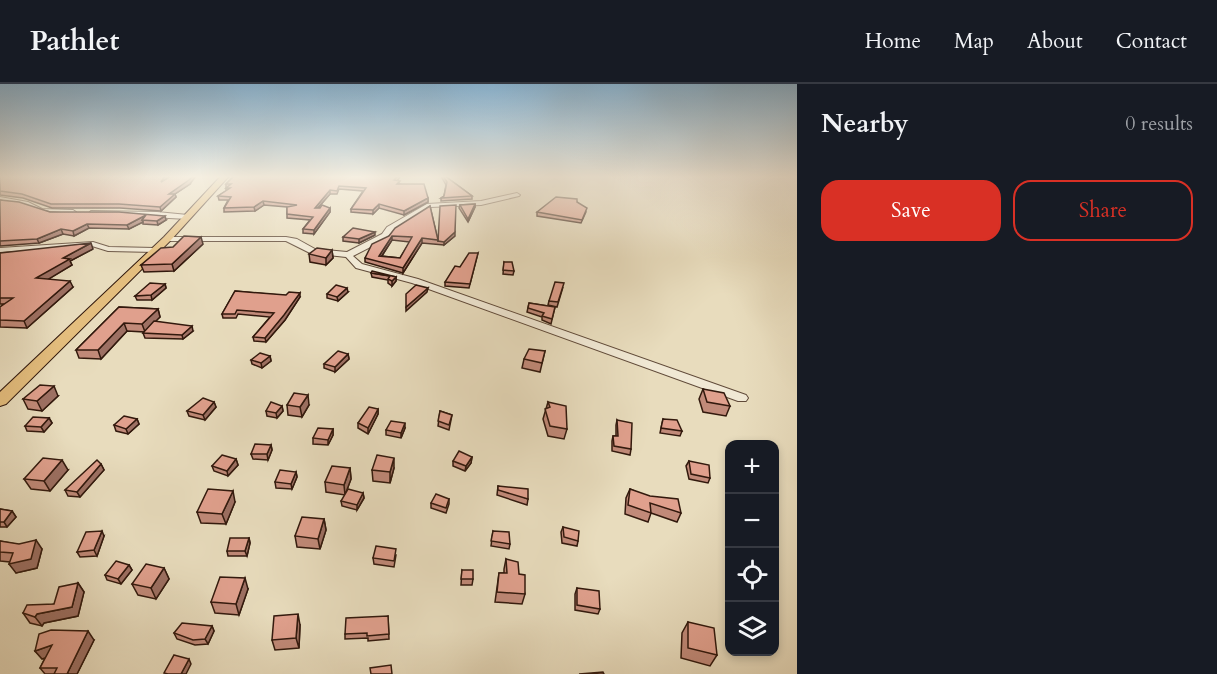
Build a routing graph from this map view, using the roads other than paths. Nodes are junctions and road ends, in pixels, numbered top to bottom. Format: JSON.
{"nodes":[{"id":1,"x":27,"y":204,"type":"edge"},
{"id":2,"x":200,"y":204,"type":"edge"},
{"id":3,"x":483,"y":204,"type":"edge"},
{"id":4,"x":79,"y":212,"type":"edge"},
{"id":5,"x":87,"y":212,"type":"edge"},
{"id":6,"x":188,"y":217,"type":"junction"},
{"id":7,"x":167,"y":239,"type":"junction"},
{"id":8,"x":0,"y":250,"type":"edge"},
{"id":9,"x":155,"y":250,"type":"junction"},
{"id":10,"x":348,"y":255,"type":"junction"},
{"id":11,"x":742,"y":398,"type":"dead end"},
{"id":12,"x":0,"y":400,"type":"edge"}],
"edges":[{"from":1,"to":4,"type":"street"},
{"from":2,"to":6,"type":"main road"},
{"from":3,"to":10,"type":"street"},
{"from":5,"to":6,"type":"street"},
{"from":6,"to":7,"type":"main road"},
{"from":7,"to":9,"type":"main road"},
{"from":7,"to":10,"type":"street"},
{"from":8,"to":9,"type":"street"},
{"from":9,"to":12,"type":"main road"},
{"from":10,"to":11,"type":"street"}]}
